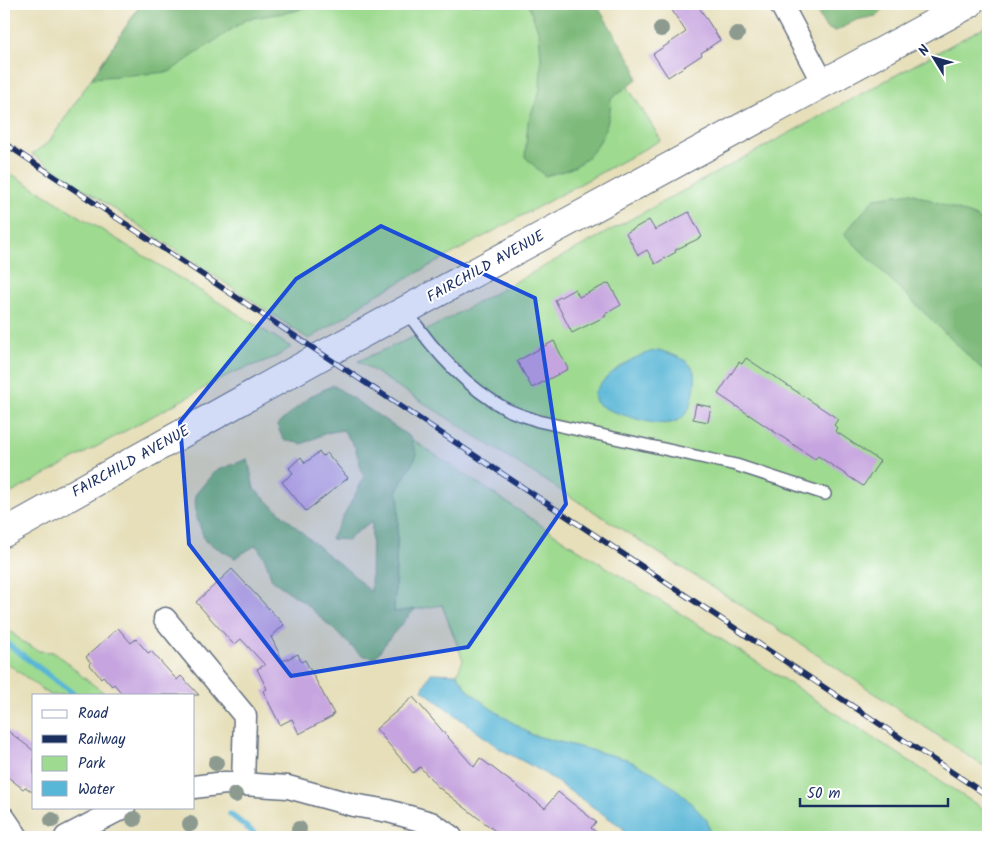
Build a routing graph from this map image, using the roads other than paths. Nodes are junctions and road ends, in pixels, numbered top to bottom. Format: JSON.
{"nodes":[{"id":1,"x":781,"y":4,"type":"edge"},
{"id":2,"x":969,"y":4,"type":"edge"},
{"id":3,"x":823,"y":83,"type":"junction"},
{"id":4,"x":406,"y":310,"type":"junction"},
{"id":5,"x":825,"y":494,"type":"dead end"},
{"id":6,"x":4,"y":533,"type":"edge"},
{"id":7,"x":165,"y":619,"type":"dead end"},
{"id":8,"x":243,"y":784,"type":"junction"},
{"id":9,"x":195,"y":787,"type":"edge"},
{"id":10,"x":122,"y":808,"type":"edge"},
{"id":11,"x":4,"y":818,"type":"edge"},
{"id":12,"x":17,"y":837,"type":"edge"},
{"id":13,"x":66,"y":837,"type":"edge"},
{"id":14,"x":451,"y":837,"type":"edge"}],
"edges":[{"from":1,"to":3,"type":"street"},
{"from":2,"to":3,"type":"main road","name":"FAIRCHILD AVENUE"},
{"from":3,"to":4,"type":"main road","name":"FAIRCHILD AVENUE"},
{"from":4,"to":5,"type":"lane"},
{"from":4,"to":6,"type":"main road","name":"FAIRCHILD AVENUE"},
{"from":7,"to":8,"type":"street"},
{"from":8,"to":9,"type":"street"},
{"from":8,"to":14,"type":"street"},
{"from":10,"to":13,"type":"street"},
{"from":11,"to":12,"type":"street"}]}
